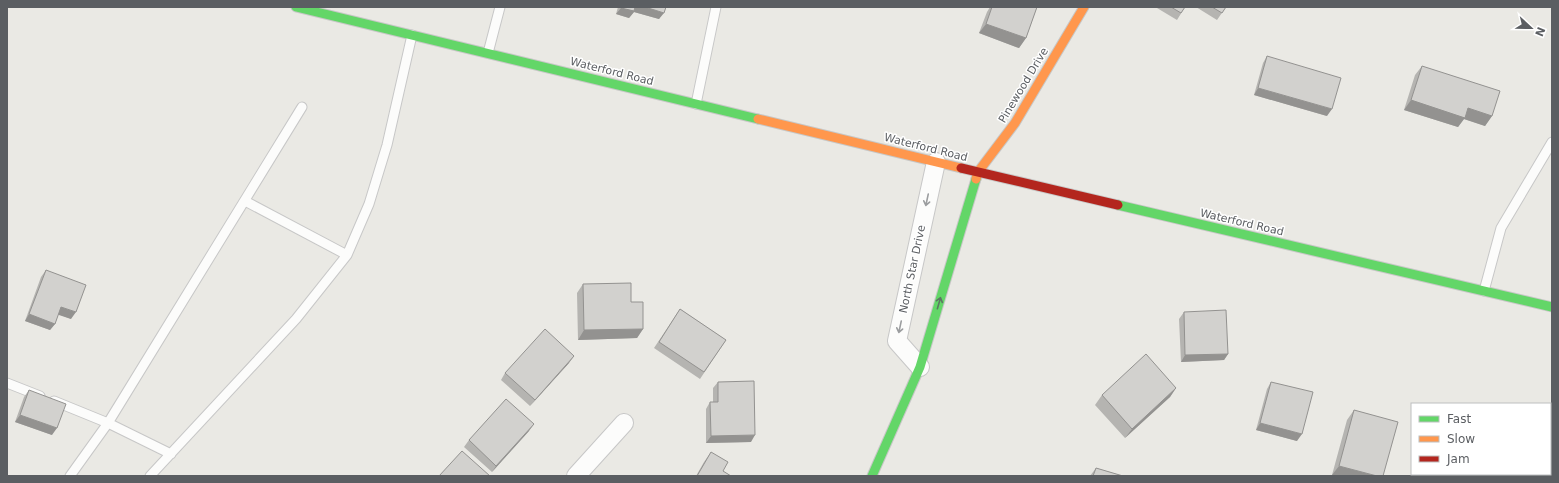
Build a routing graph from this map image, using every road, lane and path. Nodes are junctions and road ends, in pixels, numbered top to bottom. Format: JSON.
{"nodes":[{"id":1,"x":296,"y":7,"type":"edge"},
{"id":2,"x":500,"y":7,"type":"edge"},
{"id":3,"x":716,"y":7,"type":"edge"},
{"id":4,"x":1084,"y":7,"type":"edge"},
{"id":5,"x":412,"y":35,"type":"junction"},
{"id":6,"x":488,"y":53,"type":"junction"},
{"id":7,"x":696,"y":104,"type":"junction"},
{"id":8,"x":302,"y":107,"type":"dead end"},
{"id":9,"x":1552,"y":142,"type":"edge"},
{"id":10,"x":936,"y":162,"type":"junction"},
{"id":11,"x":978,"y":172,"type":"junction"},
{"id":12,"x":245,"y":201,"type":"junction"},
{"id":13,"x":347,"y":255,"type":"junction"},
{"id":14,"x":1484,"y":291,"type":"junction"},
{"id":15,"x":1552,"y":307,"type":"edge"},
{"id":16,"x":920,"y":367,"type":"junction"},
{"id":17,"x":7,"y":383,"type":"edge"},
{"id":18,"x":108,"y":423,"type":"junction"},
{"id":19,"x":624,"y":423,"type":"dead end"},
{"id":20,"x":171,"y":454,"type":"junction"},
{"id":21,"x":70,"y":476,"type":"edge"},
{"id":22,"x":150,"y":476,"type":"edge"},
{"id":23,"x":576,"y":476,"type":"edge"},
{"id":24,"x":872,"y":476,"type":"edge"}],
"edges":[{"from":1,"to":5,"type":"main road","name":"Waterford Road"},
{"from":2,"to":6,"type":"lane"},
{"from":3,"to":7,"type":"lane"},
{"from":4,"to":11,"type":"main road","name":"Pinewood Drive"},
{"from":5,"to":6,"type":"main road","name":"Waterford Road"},
{"from":5,"to":13,"type":"lane"},
{"from":6,"to":7,"type":"main road","name":"Waterford Road"},
{"from":7,"to":10,"type":"main road","name":"Waterford Road"},
{"from":8,"to":12,"type":"lane"},
{"from":9,"to":14,"type":"lane"},
{"from":10,"to":11,"type":"main road","name":"Waterford Road"},
{"from":10,"to":16,"type":"street","name":"North Star Drive","one_way":true},
{"from":11,"to":14,"type":"main road","name":"Waterford Road"},
{"from":16,"to":11,"type":"main road","one_way":true},
{"from":12,"to":13,"type":"lane"},
{"from":12,"to":18,"type":"lane"},
{"from":13,"to":20,"type":"lane"},
{"from":14,"to":15,"type":"main road","name":"Waterford Road"},
{"from":16,"to":24,"type":"main road"},
{"from":17,"to":18,"type":"lane"},
{"from":18,"to":20,"type":"lane"},
{"from":18,"to":21,"type":"lane"},
{"from":19,"to":23,"type":"street"},
{"from":20,"to":22,"type":"lane"}]}
